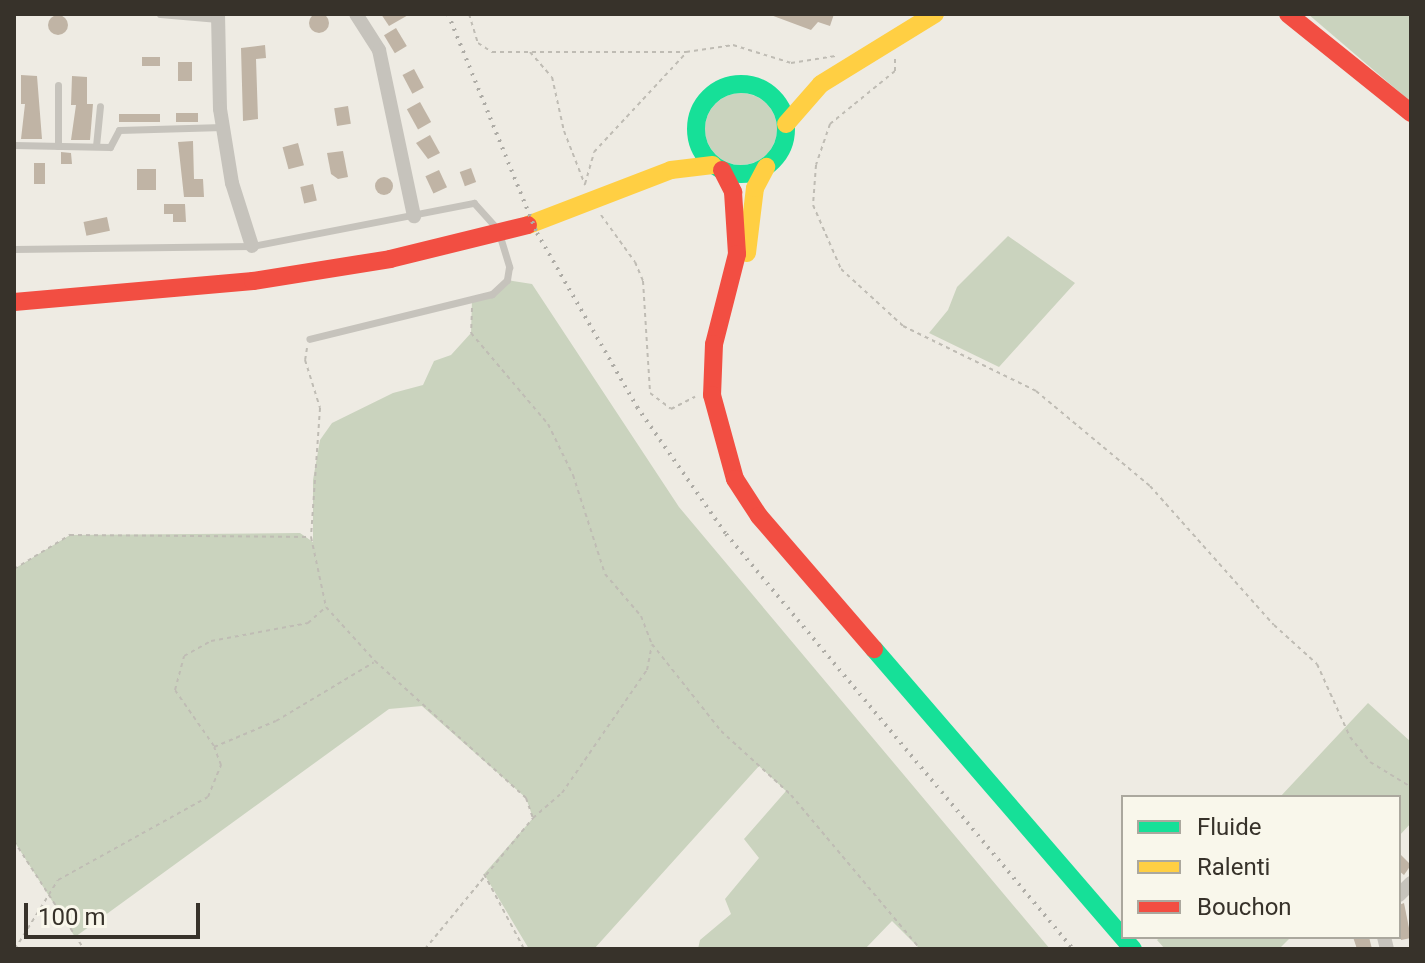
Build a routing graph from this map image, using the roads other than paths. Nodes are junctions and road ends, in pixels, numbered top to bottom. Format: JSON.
{"nodes":[{"id":1,"x":160,"y":14,"type":"edge"},
{"id":2,"x":356,"y":14,"type":"edge"},
{"id":3,"x":935,"y":14,"type":"edge"},
{"id":4,"x":1288,"y":14,"type":"edge"},
{"id":5,"x":218,"y":16,"type":"edge"},
{"id":6,"x":835,"y":65,"type":"junction"},
{"id":7,"x":58,"y":85,"type":"dead end"},
{"id":8,"x":768,"y":92,"type":"junction"},
{"id":9,"x":100,"y":106,"type":"dead end"},
{"id":10,"x":1411,"y":113,"type":"edge"},
{"id":11,"x":786,"y":124,"type":"junction"},
{"id":12,"x":223,"y":127,"type":"junction"},
{"id":13,"x":696,"y":135,"type":"junction"},
{"id":14,"x":14,"y":145,"type":"edge"},
{"id":15,"x":58,"y":146,"type":"junction"},
{"id":16,"x":96,"y":146,"type":"junction"},
{"id":17,"x":766,"y":167,"type":"junction"},
{"id":18,"x":718,"y":168,"type":"junction"},
{"id":19,"x":648,"y":178,"type":"junction"},
{"id":20,"x":414,"y":216,"type":"junction"},
{"id":21,"x":252,"y":246,"type":"junction"},
{"id":22,"x":14,"y":249,"type":"edge"},
{"id":23,"x":14,"y":302,"type":"edge"},
{"id":24,"x":309,"y":339,"type":"road end"},
{"id":25,"x":909,"y":685,"type":"junction"},
{"id":26,"x":1121,"y":935,"type":"edge"}],
"edges":[{"from":1,"to":5,"type":"lane"},
{"from":2,"to":20,"type":"street"},
{"from":3,"to":6,"type":"main road"},
{"from":4,"to":10,"type":"main road"},
{"from":5,"to":12,"type":"street"},
{"from":6,"to":8,"type":"main road"},
{"from":6,"to":11,"type":"main road"},
{"from":7,"to":15,"type":"lane"},
{"from":8,"to":11,"type":"main road"},
{"from":8,"to":13,"type":"main road"},
{"from":9,"to":16,"type":"lane"},
{"from":11,"to":17,"type":"main road"},
{"from":12,"to":16,"type":"lane"},
{"from":12,"to":21,"type":"street"},
{"from":13,"to":18,"type":"main road"},
{"from":13,"to":19,"type":"main road"},
{"from":14,"to":15,"type":"lane"},
{"from":15,"to":16,"type":"lane"},
{"from":17,"to":18,"type":"main road"},
{"from":17,"to":25,"type":"main road"},
{"from":18,"to":19,"type":"main road"},
{"from":18,"to":25,"type":"main road"},
{"from":19,"to":23,"type":"main road"},
{"from":20,"to":21,"type":"lane"},
{"from":20,"to":24,"type":"lane"},
{"from":21,"to":22,"type":"lane"},
{"from":25,"to":26,"type":"main road"}]}
